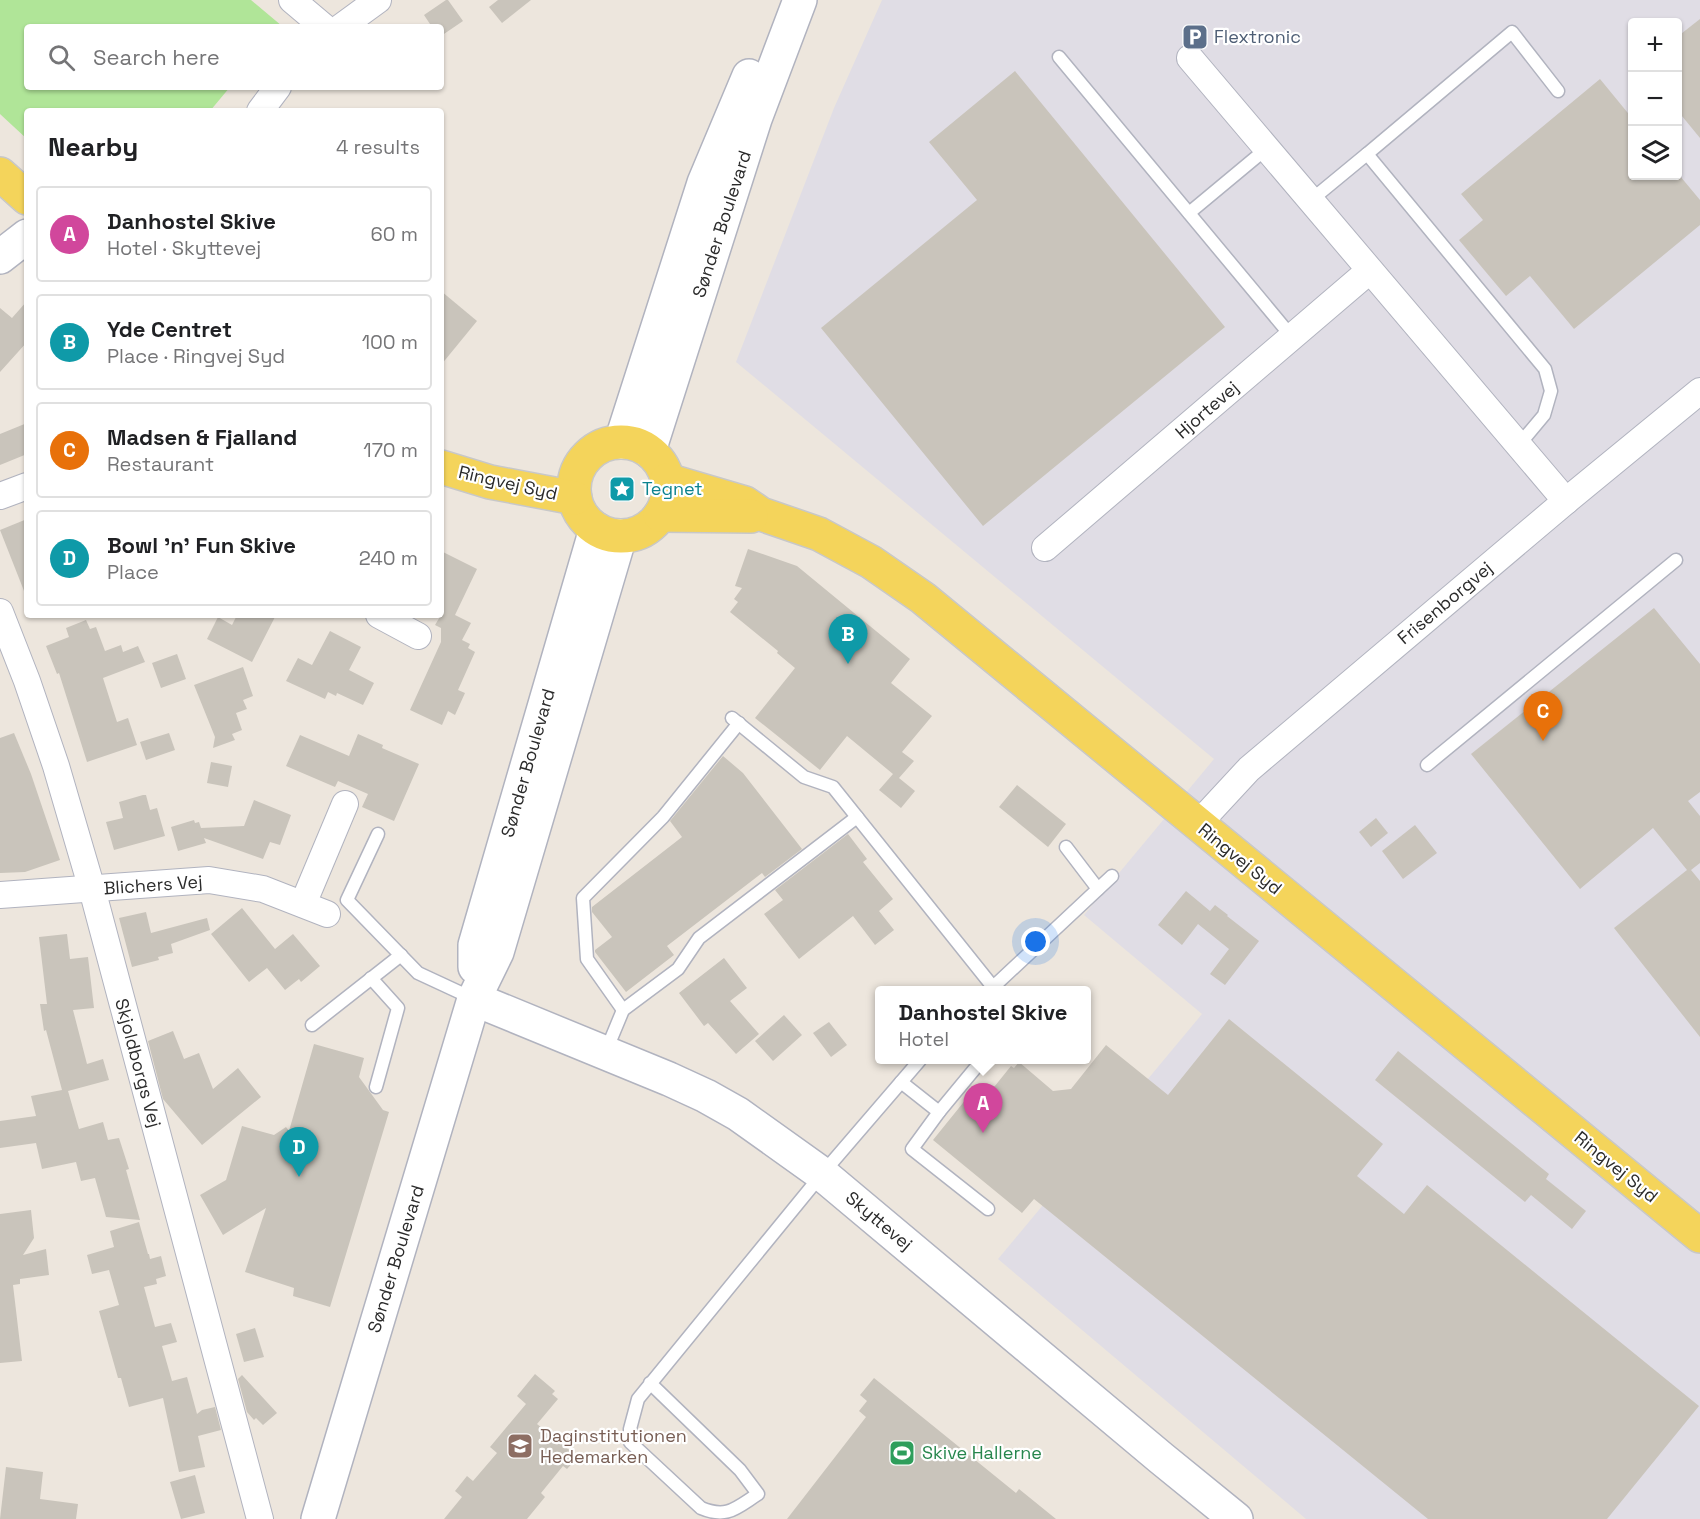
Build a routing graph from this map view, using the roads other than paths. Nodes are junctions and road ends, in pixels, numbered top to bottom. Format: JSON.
{"nodes":[{"id":1,"x":292,"y":0,"type":"edge"},
{"id":2,"x":378,"y":0,"type":"edge"},
{"id":3,"x":781,"y":0,"type":"edge"},
{"id":4,"x":800,"y":0,"type":"edge"},
{"id":5,"x":320,"y":24,"type":"edge"},
{"id":6,"x":345,"y":24,"type":"edge"},
{"id":7,"x":1059,"y":57,"type":"dead end"},
{"id":8,"x":1190,"y":58,"type":"dead end"},
{"id":9,"x":276,"y":90,"type":"edge"},
{"id":10,"x":1558,"y":91,"type":"dead end"},
{"id":11,"x":262,"y":108,"type":"edge"},
{"id":12,"x":1266,"y":149,"type":"junction"},
{"id":13,"x":1367,"y":154,"type":"junction"},
{"id":14,"x":0,"y":174,"type":"edge"},
{"id":15,"x":24,"y":195,"type":"edge"},
{"id":16,"x":1311,"y":201,"type":"junction"},
{"id":17,"x":1189,"y":213,"type":"junction"},
{"id":18,"x":24,"y":238,"type":"edge"},
{"id":19,"x":0,"y":257,"type":"edge"},
{"id":20,"x":1369,"y":271,"type":"junction"},
{"id":21,"x":1292,"y":337,"type":"junction"},
{"id":22,"x":1700,"y":391,"type":"edge"},
{"id":23,"x":635,"y":446,"type":"junction"},
{"id":24,"x":1518,"y":446,"type":"junction"},
{"id":25,"x":444,"y":455,"type":"edge"},
{"id":26,"x":444,"y":468,"type":"edge"},
{"id":27,"x":667,"y":480,"type":"junction"},
{"id":28,"x":576,"y":485,"type":"junction"},
{"id":29,"x":24,"y":487,"type":"edge"},
{"id":30,"x":0,"y":496,"type":"edge"},
{"id":31,"x":1566,"y":501,"type":"junction"},
{"id":32,"x":761,"y":514,"type":"junction"},
{"id":33,"x":660,"y":515,"type":"junction"},
{"id":34,"x":608,"y":532,"type":"junction"},
{"id":35,"x":1045,"y":548,"type":"dead end"},
{"id":36,"x":1676,"y":560,"type":"dead end"},
{"id":37,"x":0,"y":612,"type":"edge"},
{"id":38,"x":385,"y":618,"type":"edge"},
{"id":39,"x":418,"y":636,"type":"dead end"},
{"id":40,"x":1427,"y":765,"type":"dead end"},
{"id":41,"x":345,"y":804,"type":"dead end"},
{"id":42,"x":857,"y":817,"type":"junction"},
{"id":43,"x":1198,"y":824,"type":"junction"},
{"id":44,"x":378,"y":834,"type":"dead end"},
{"id":45,"x":1066,"y":847,"type":"dead end"},
{"id":46,"x":1112,"y":876,"type":"dead end"},
{"id":47,"x":1098,"y":889,"type":"junction"},
{"id":48,"x":92,"y":890,"type":"junction"},
{"id":49,"x":0,"y":895,"type":"edge"},
{"id":50,"x":303,"y":904,"type":"junction"},
{"id":51,"x":327,"y":914,"type":"dead end"},
{"id":52,"x":401,"y":955,"type":"junction"},
{"id":53,"x":371,"y":978,"type":"junction"},
{"id":54,"x":990,"y":986,"type":"edge"},
{"id":55,"x":995,"y":986,"type":"edge"},
{"id":56,"x":474,"y":999,"type":"junction"},
{"id":57,"x":623,"y":1010,"type":"junction"},
{"id":58,"x":312,"y":1025,"type":"dead end"},
{"id":59,"x":606,"y":1052,"type":"junction"},
{"id":60,"x":916,"y":1064,"type":"edge"},
{"id":61,"x":978,"y":1064,"type":"edge"},
{"id":62,"x":901,"y":1082,"type":"junction"},
{"id":63,"x":376,"y":1087,"type":"dead end"},
{"id":64,"x":939,"y":1112,"type":"junction"},
{"id":65,"x":822,"y":1174,"type":"junction"},
{"id":66,"x":988,"y":1209,"type":"dead end"},
{"id":67,"x":1700,"y":1236,"type":"edge"},
{"id":68,"x":650,"y":1383,"type":"junction"},
{"id":69,"x":260,"y":1519,"type":"edge"},
{"id":70,"x":318,"y":1519,"type":"edge"},
{"id":71,"x":1236,"y":1519,"type":"edge"}],
"edges":[{"from":1,"to":5,"type":"street"},
{"from":2,"to":6,"type":"street"},
{"from":3,"to":23,"type":"street","name":"Sønder Boulevard"},
{"from":4,"to":23,"type":"street","name":"Sønder Boulevard"},
{"from":7,"to":17,"type":"lane"},
{"from":8,"to":12,"type":"street"},
{"from":9,"to":11,"type":"street"},
{"from":10,"to":13,"type":"lane"},
{"from":12,"to":16,"type":"street"},
{"from":12,"to":17,"type":"lane"},
{"from":13,"to":16,"type":"lane"},
{"from":13,"to":24,"type":"lane"},
{"from":14,"to":15,"type":"main road"},
{"from":16,"to":20,"type":"street"},
{"from":17,"to":21,"type":"lane"},
{"from":18,"to":19,"type":"street"},
{"from":20,"to":21,"type":"street","name":"Hjortevej"},
{"from":20,"to":24,"type":"street"},
{"from":21,"to":35,"type":"street","name":"Hjortevej"},
{"from":22,"to":31,"type":"street","name":"Frisenborgvej"},
{"from":23,"to":27,"type":"main road"},
{"from":23,"to":28,"type":"main road"},
{"from":24,"to":31,"type":"street"},
{"from":25,"to":28,"type":"main road","name":"Ringvej Syd"},
{"from":26,"to":28,"type":"main road","name":"Ringvej Syd"},
{"from":27,"to":32,"type":"main road","name":"Ringvej Syd"},
{"from":27,"to":33,"type":"main road"},
{"from":28,"to":34,"type":"main road"},
{"from":29,"to":30,"type":"street"},
{"from":31,"to":43,"type":"street","name":"Frisenborgvej"},
{"from":32,"to":33,"type":"main road","name":"Ringvej Syd"},
{"from":32,"to":43,"type":"main road","name":"Ringvej Syd"},
{"from":33,"to":34,"type":"main road"},
{"from":34,"to":56,"type":"street","name":"Sønder Boulevard"},
{"from":36,"to":40,"type":"lane"},
{"from":37,"to":48,"type":"street","name":"Skjoldborgs Vej"},
{"from":38,"to":39,"type":"street"},
{"from":41,"to":50,"type":"street"},
{"from":42,"to":54,"type":"lane"},
{"from":42,"to":57,"type":"lane"},
{"from":42,"to":57,"type":"lane"},
{"from":43,"to":67,"type":"main road","name":"Ringvej Syd"},
{"from":44,"to":52,"type":"lane"},
{"from":45,"to":47,"type":"lane"},
{"from":46,"to":47,"type":"lane"},
{"from":47,"to":55,"type":"lane"},
{"from":48,"to":49,"type":"street","name":"Blichers Vej"},
{"from":48,"to":50,"type":"street","name":"Blichers Vej"},
{"from":48,"to":69,"type":"street","name":"Skjoldborgs Vej"},
{"from":50,"to":51,"type":"street","name":"Blichers Vej"},
{"from":52,"to":53,"type":"lane"},
{"from":52,"to":56,"type":"lane"},
{"from":53,"to":58,"type":"lane"},
{"from":53,"to":63,"type":"lane"},
{"from":56,"to":59,"type":"street","name":"Skyttevej"},
{"from":56,"to":70,"type":"street","name":"Sønder Boulevard"},
{"from":57,"to":59,"type":"lane"},
{"from":59,"to":65,"type":"street","name":"Skyttevej"},
{"from":60,"to":62,"type":"lane"},
{"from":61,"to":64,"type":"lane"},
{"from":62,"to":64,"type":"lane"},
{"from":62,"to":65,"type":"lane"},
{"from":64,"to":66,"type":"lane"},
{"from":65,"to":68,"type":"lane"},
{"from":65,"to":71,"type":"street","name":"Skyttevej"},
{"from":68,"to":68,"type":"lane"}]}
